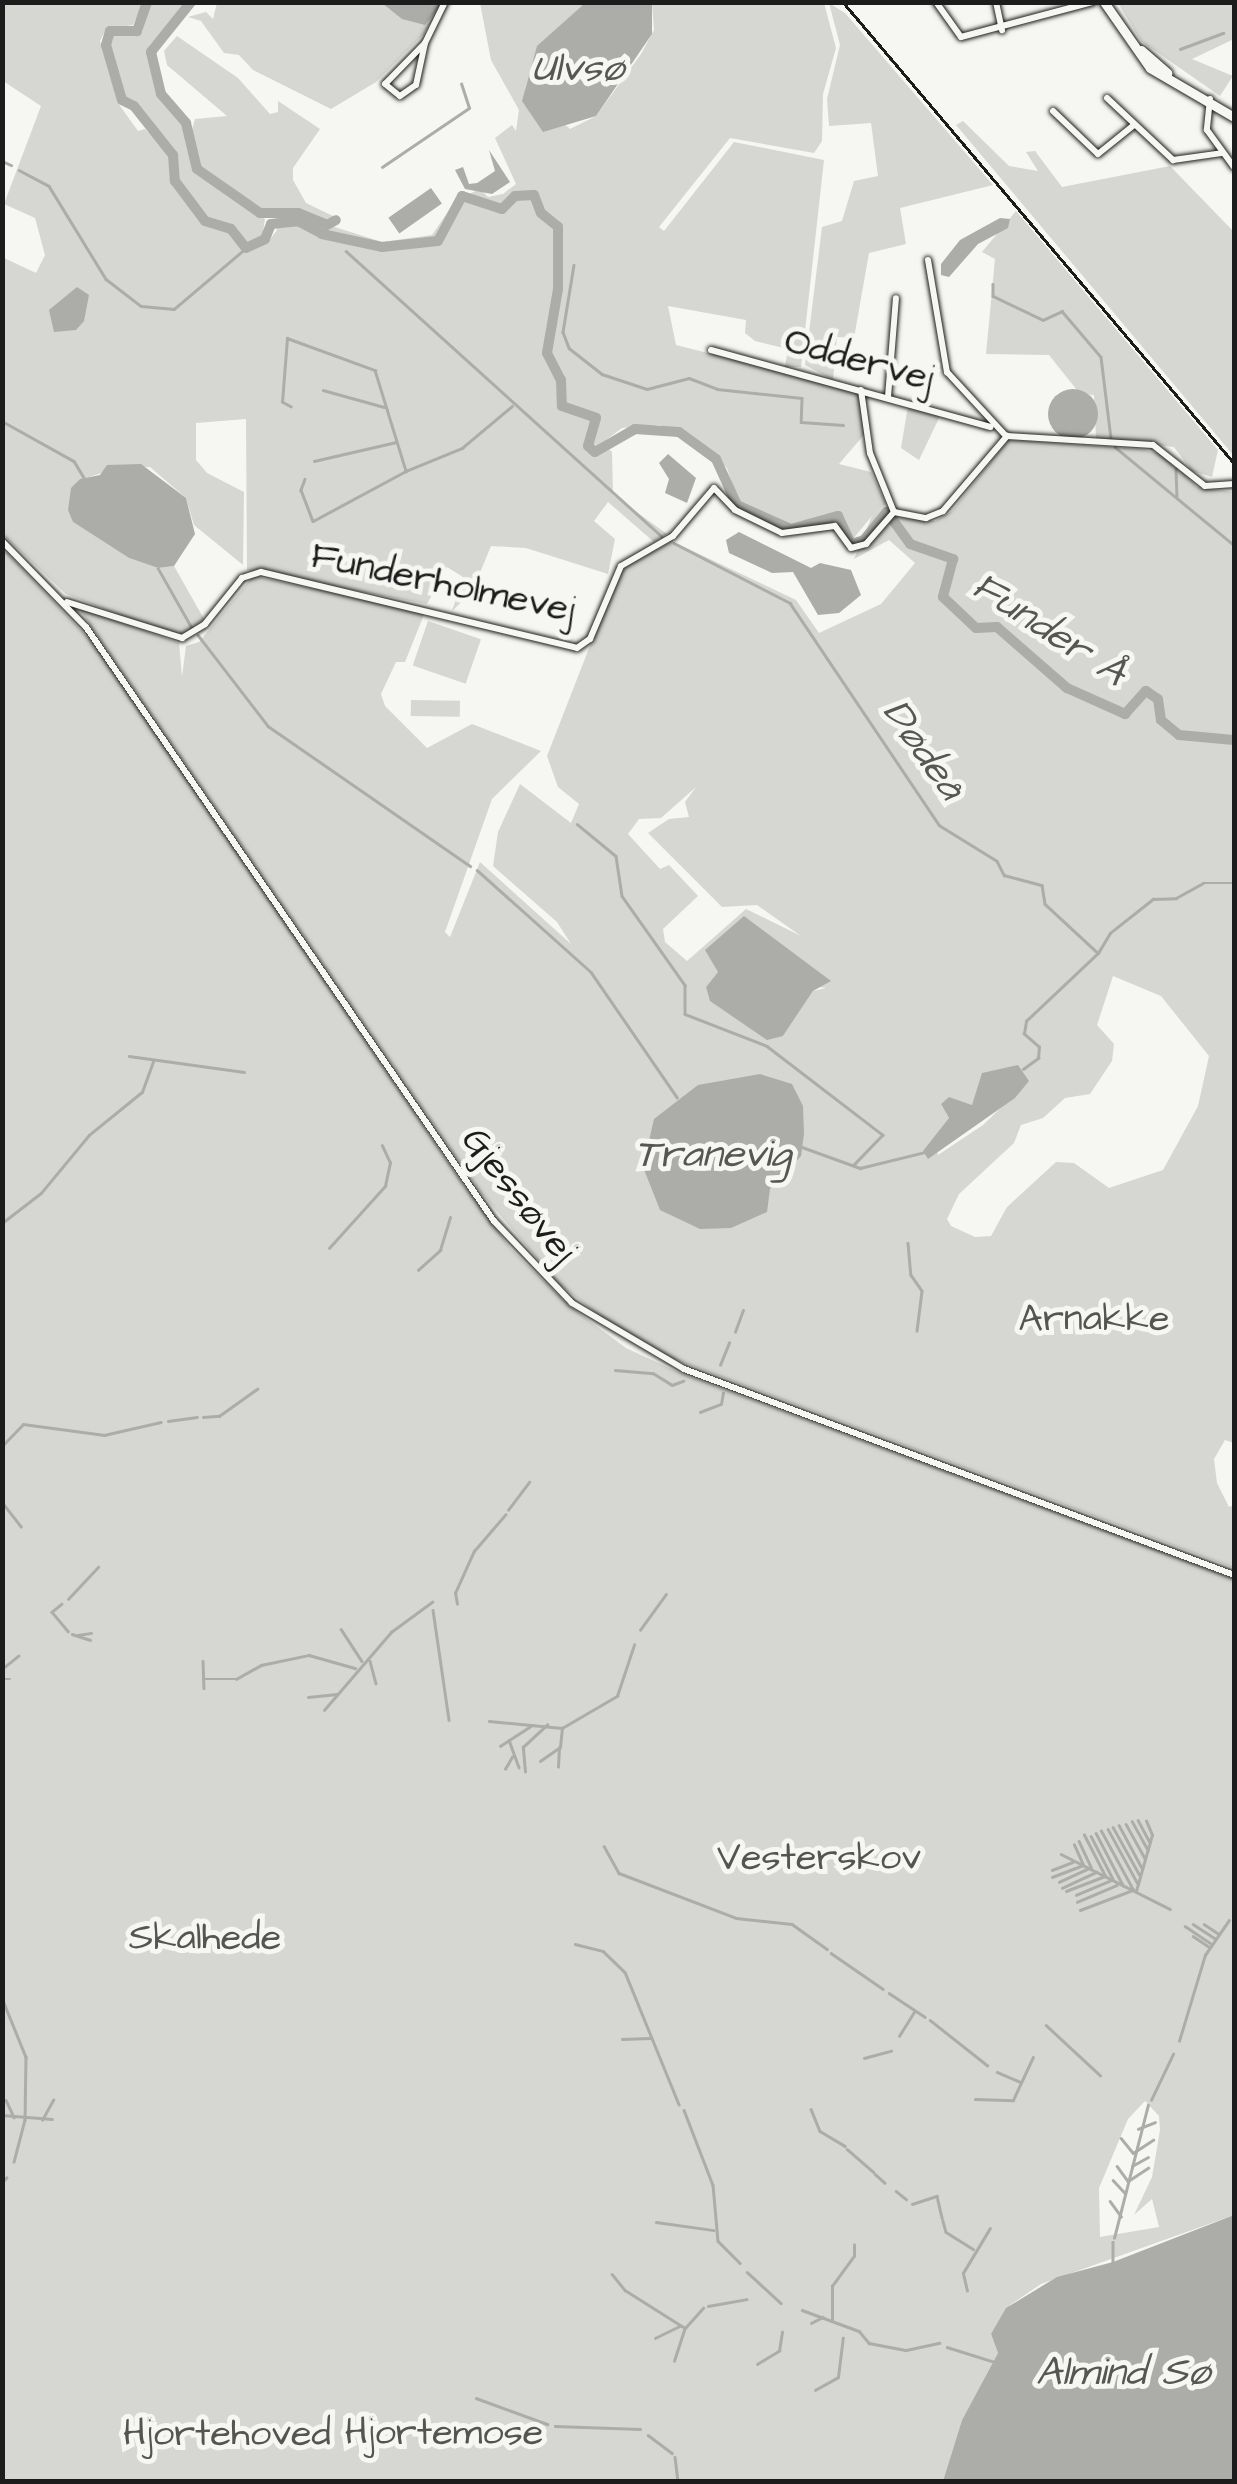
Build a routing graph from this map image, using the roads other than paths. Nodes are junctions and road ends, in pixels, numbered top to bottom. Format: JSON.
{"nodes":[{"id":1,"x":446,"y":2,"type":"edge"},
{"id":2,"x":936,"y":2,"type":"edge"},
{"id":3,"x":996,"y":2,"type":"edge"},
{"id":4,"x":1093,"y":2,"type":"edge"},
{"id":5,"x":1107,"y":2,"type":"edge"},
{"id":6,"x":1063,"y":7,"type":"edge"},
{"id":7,"x":1002,"y":30,"type":"junction"},
{"id":8,"x":425,"y":43,"type":"junction"},
{"id":9,"x":1107,"y":98,"type":"dead end"},
{"id":10,"x":1209,"y":101,"type":"junction"},
{"id":11,"x":1053,"y":111,"type":"dead end"},
{"id":12,"x":1234,"y":114,"type":"edge"},
{"id":13,"x":1134,"y":125,"type":"junction"},
{"id":14,"x":1222,"y":153,"type":"junction"},
{"id":15,"x":1234,"y":167,"type":"edge"},
{"id":16,"x":928,"y":260,"type":"dead end"},
{"id":17,"x":896,"y":298,"type":"dead end"},
{"id":18,"x":712,"y":350,"type":"dead end"},
{"id":19,"x":861,"y":390,"type":"junction"},
{"id":20,"x":888,"y":397,"type":"junction"},
{"id":21,"x":991,"y":427,"type":"junction"},
{"id":22,"x":1007,"y":436,"type":"junction"},
{"id":23,"x":1234,"y":484,"type":"edge"},
{"id":24,"x":894,"y":512,"type":"junction"},
{"id":25,"x":2,"y":541,"type":"edge"},
{"id":26,"x":65,"y":602,"type":"junction"},
{"id":27,"x":1234,"y":1574,"type":"edge"}],
"edges":[{"from":1,"to":8,"type":"street"},
{"from":2,"to":7,"type":"street"},
{"from":3,"to":7,"type":"street"},
{"from":4,"to":6,"type":"street"},
{"from":5,"to":10,"type":"main road"},
{"from":6,"to":7,"type":"street"},
{"from":8,"to":8,"type":"street"},
{"from":9,"to":13,"type":"street"},
{"from":10,"to":12,"type":"main road"},
{"from":10,"to":14,"type":"street"},
{"from":11,"to":13,"type":"street"},
{"from":13,"to":14,"type":"street"},
{"from":14,"to":15,"type":"street"},
{"from":16,"to":21,"type":"street"},
{"from":17,"to":20,"type":"street"},
{"from":18,"to":19,"type":"street","name":"Oddervej"},
{"from":19,"to":20,"type":"street","name":"Oddervej"},
{"from":19,"to":24,"type":"street"},
{"from":20,"to":21,"type":"street","name":"Oddervej"},
{"from":21,"to":22,"type":"street"},
{"from":22,"to":23,"type":"street"},
{"from":22,"to":24,"type":"street"},
{"from":24,"to":26,"type":"street","name":"Funderholmevej"},
{"from":25,"to":26,"type":"street","name":"Gjessøvej"},
{"from":26,"to":27,"type":"street","name":"Gjessøvej"}]}
